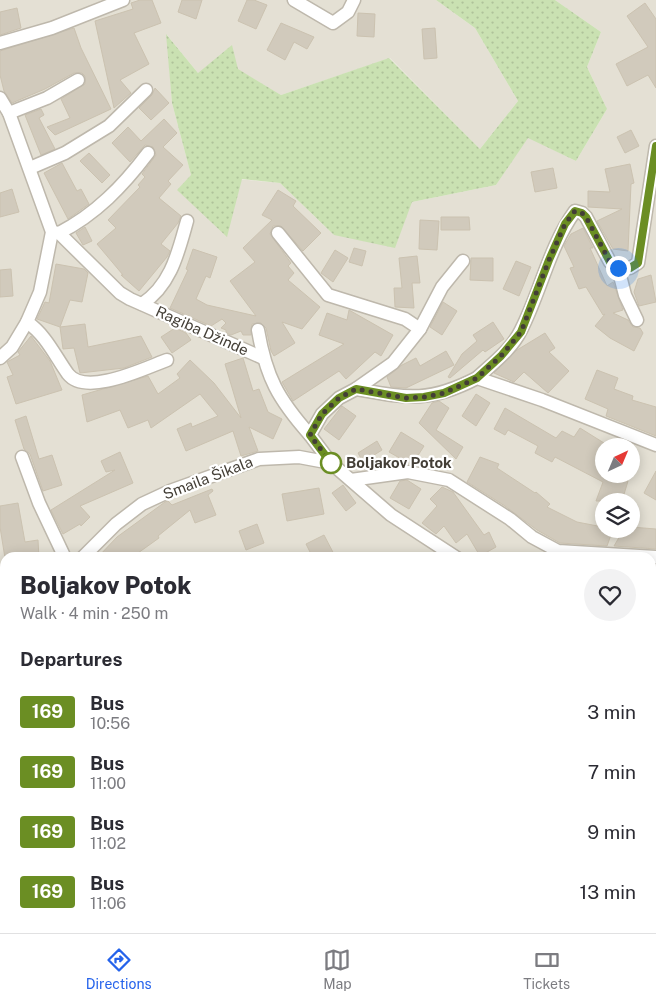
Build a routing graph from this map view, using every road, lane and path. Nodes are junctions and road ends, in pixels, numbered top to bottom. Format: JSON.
{"nodes":[{"id":1,"x":123,"y":0,"type":"edge"},
{"id":2,"x":294,"y":0,"type":"edge"},
{"id":3,"x":354,"y":0,"type":"edge"},
{"id":4,"x":0,"y":43,"type":"edge"},
{"id":5,"x":78,"y":80,"type":"dead end"},
{"id":6,"x":146,"y":90,"type":"dead end"},
{"id":7,"x":0,"y":98,"type":"edge"},
{"id":8,"x":9,"y":113,"type":"junction"},
{"id":9,"x":656,"y":146,"type":"edge"},
{"id":10,"x":148,"y":153,"type":"dead end"},
{"id":11,"x":30,"y":168,"type":"junction"},
{"id":12,"x":653,"y":186,"type":"edge"},
{"id":13,"x":187,"y":221,"type":"dead end"},
{"id":14,"x":56,"y":233,"type":"junction"},
{"id":15,"x":278,"y":233,"type":"dead end"},
{"id":16,"x":463,"y":261,"type":"dead end"},
{"id":17,"x":618,"y":268,"type":"junction"},
{"id":18,"x":142,"y":304,"type":"junction"},
{"id":19,"x":637,"y":320,"type":"dead end"},
{"id":20,"x":27,"y":322,"type":"junction"},
{"id":21,"x":420,"y":329,"type":"junction"},
{"id":22,"x":258,"y":330,"type":"dead end"},
{"id":23,"x":0,"y":358,"type":"edge"},
{"id":24,"x":263,"y":358,"type":"junction"},
{"id":25,"x":167,"y":360,"type":"dead end"},
{"id":26,"x":477,"y":378,"type":"junction"},
{"id":27,"x":356,"y":389,"type":"junction"},
{"id":28,"x":310,"y":435,"type":"junction"},
{"id":29,"x":656,"y":445,"type":"edge"},
{"id":30,"x":22,"y":457,"type":"dead end"},
{"id":31,"x":331,"y":463,"type":"junction"},
{"id":32,"x":351,"y":480,"type":"junction"},
{"id":33,"x":62,"y":552,"type":"edge"},
{"id":34,"x":88,"y":552,"type":"edge"},
{"id":35,"x":448,"y":552,"type":"edge"},
{"id":36,"x":574,"y":552,"type":"edge"}],
"edges":[{"from":1,"to":4,"type":"street"},
{"from":2,"to":3,"type":"street"},
{"from":5,"to":8,"type":"street"},
{"from":6,"to":11,"type":"street"},
{"from":7,"to":8,"type":"street","name":"Ragiba Džinde"},
{"from":8,"to":11,"type":"street","name":"Ragiba Džinde"},
{"from":9,"to":12,"type":"street"},
{"from":10,"to":14,"type":"street"},
{"from":11,"to":14,"type":"street","name":"Ragiba Džinde"},
{"from":12,"to":17,"type":"street"},
{"from":13,"to":18,"type":"street","name":"Ragiba Džinde"},
{"from":14,"to":18,"type":"street","name":"Ragiba Džinde"},
{"from":14,"to":20,"type":"street"},
{"from":15,"to":21,"type":"street"},
{"from":16,"to":21,"type":"street"},
{"from":17,"to":19,"type":"street"},
{"from":17,"to":26,"type":"street"},
{"from":18,"to":24,"type":"street","name":"Ragiba Džinde"},
{"from":20,"to":23,"type":"street"},
{"from":20,"to":25,"type":"street"},
{"from":21,"to":27,"type":"street"},
{"from":22,"to":24,"type":"street"},
{"from":24,"to":28,"type":"street"},
{"from":26,"to":27,"type":"street"},
{"from":26,"to":29,"type":"street"},
{"from":27,"to":28,"type":"street"},
{"from":28,"to":31,"type":"street"},
{"from":30,"to":33,"type":"street"},
{"from":31,"to":32,"type":"street","name":"Smaila Šikala"},
{"from":31,"to":34,"type":"street","name":"Smaila Šikala"},
{"from":32,"to":35,"type":"street","name":"Smaila Šikala"},
{"from":32,"to":36,"type":"street"}]}
